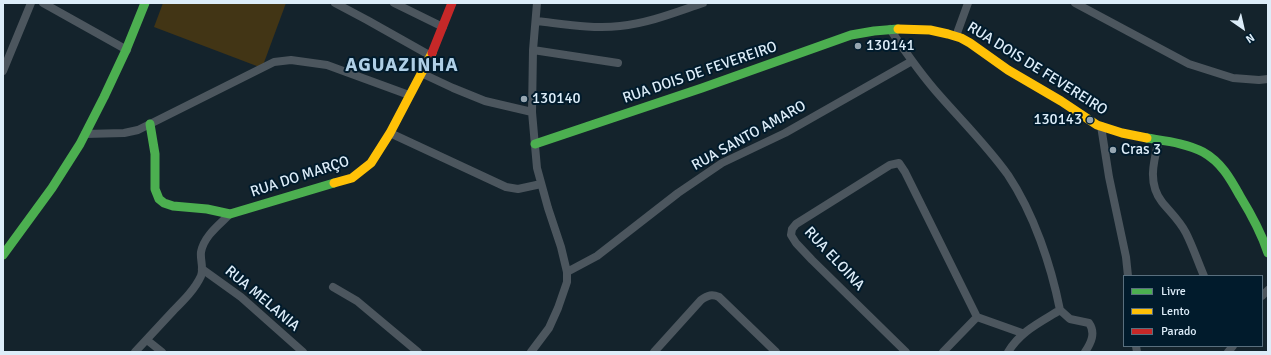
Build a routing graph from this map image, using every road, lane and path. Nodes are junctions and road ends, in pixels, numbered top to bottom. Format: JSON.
{"nodes":[{"id":1,"x":31,"y":3,"type":"edge"},
{"id":2,"x":43,"y":3,"type":"edge"},
{"id":3,"x":144,"y":3,"type":"edge"},
{"id":4,"x":335,"y":3,"type":"edge"},
{"id":5,"x":394,"y":3,"type":"edge"},
{"id":6,"x":452,"y":3,"type":"edge"},
{"id":7,"x":537,"y":3,"type":"edge"},
{"id":8,"x":703,"y":3,"type":"edge"},
{"id":9,"x":968,"y":3,"type":"edge"},
{"id":10,"x":1075,"y":3,"type":"edge"},
{"id":11,"x":536,"y":21,"type":"junction"},
{"id":12,"x":443,"y":27,"type":"junction"},
{"id":13,"x":890,"y":29,"type":"junction"},
{"id":14,"x":956,"y":36,"type":"junction"},
{"id":15,"x":127,"y":50,"type":"junction"},
{"id":16,"x":533,"y":50,"type":"junction"},
{"id":17,"x":430,"y":56,"type":"junction"},
{"id":18,"x":912,"y":61,"type":"junction"},
{"id":19,"x":618,"y":63,"type":"dead end"},
{"id":20,"x":3,"y":71,"type":"edge"},
{"id":21,"x":421,"y":73,"type":"junction"},
{"id":22,"x":1268,"y":78,"type":"edge"},
{"id":23,"x":409,"y":95,"type":"junction"},
{"id":24,"x":532,"y":112,"type":"junction"},
{"id":25,"x":150,"y":124,"type":"junction"},
{"id":26,"x":1100,"y":126,"type":"junction"},
{"id":27,"x":390,"y":133,"type":"junction"},
{"id":28,"x":85,"y":134,"type":"junction"},
{"id":29,"x":1159,"y":140,"type":"junction"},
{"id":30,"x":534,"y":144,"type":"junction"},
{"id":31,"x":541,"y":184,"type":"junction"},
{"id":32,"x":230,"y":214,"type":"junction"},
{"id":33,"x":1266,"y":241,"type":"edge"},
{"id":34,"x":1268,"y":252,"type":"edge"},
{"id":35,"x":3,"y":254,"type":"edge"},
{"id":36,"x":202,"y":268,"type":"junction"},
{"id":37,"x":567,"y":272,"type":"junction"},
{"id":38,"x":1128,"y":275,"type":"edge"},
{"id":39,"x":1204,"y":275,"type":"edge"},
{"id":40,"x":333,"y":287,"type":"dead end"},
{"id":41,"x":1060,"y":310,"type":"junction"},
{"id":42,"x":976,"y":317,"type":"junction"},
{"id":43,"x":1022,"y":333,"type":"junction"},
{"id":44,"x":147,"y":340,"type":"junction"},
{"id":45,"x":1092,"y":341,"type":"junction"},
{"id":46,"x":134,"y":352,"type":"edge"},
{"id":47,"x":162,"y":352,"type":"edge"},
{"id":48,"x":303,"y":352,"type":"edge"},
{"id":49,"x":418,"y":352,"type":"edge"},
{"id":50,"x":532,"y":352,"type":"edge"},
{"id":51,"x":654,"y":352,"type":"edge"},
{"id":52,"x":776,"y":352,"type":"edge"},
{"id":53,"x":906,"y":352,"type":"edge"},
{"id":54,"x":943,"y":352,"type":"edge"},
{"id":55,"x":1008,"y":352,"type":"edge"},
{"id":56,"x":1085,"y":352,"type":"edge"},
{"id":57,"x":1093,"y":352,"type":"edge"}],
"edges":[{"from":1,"to":20,"type":"street"},
{"from":2,"to":15,"type":"street"},
{"from":3,"to":15,"type":"street"},
{"from":4,"to":17,"type":"street"},
{"from":5,"to":12,"type":"street"},
{"from":6,"to":12,"type":"street","name":"RUA DO MARÇO"},
{"from":7,"to":11,"type":"street"},
{"from":8,"to":11,"type":"street"},
{"from":9,"to":14,"type":"street"},
{"from":10,"to":22,"type":"street"},
{"from":11,"to":16,"type":"street"},
{"from":12,"to":17,"type":"street","name":"RUA DO MARÇO"},
{"from":13,"to":14,"type":"street","name":"RUA DOIS DE FEVEREIRO"},
{"from":13,"to":18,"type":"street"},
{"from":13,"to":30,"type":"street","name":"RUA DOIS DE FEVEREIRO"},
{"from":14,"to":26,"type":"street","name":"RUA DOIS DE FEVEREIRO"},
{"from":15,"to":28,"type":"street"},
{"from":16,"to":19,"type":"street"},
{"from":16,"to":24,"type":"street"},
{"from":17,"to":21,"type":"street","name":"RUA DO MARÇO"},
{"from":18,"to":37,"type":"street","name":"RUA SANTO AMARO"},
{"from":18,"to":41,"type":"street"},
{"from":21,"to":23,"type":"street","name":"RUA DO MARÇO"},
{"from":21,"to":24,"type":"street"},
{"from":23,"to":25,"type":"street"},
{"from":23,"to":27,"type":"street","name":"RUA DO MARÇO"},
{"from":24,"to":30,"type":"street"},
{"from":25,"to":28,"type":"street"},
{"from":25,"to":32,"type":"street","name":"RUA DO MARÇO"},
{"from":26,"to":29,"type":"street","name":"RUA DOIS DE FEVEREIRO"},
{"from":26,"to":38,"type":"street"},
{"from":27,"to":31,"type":"street"},
{"from":27,"to":32,"type":"street","name":"RUA DO MARÇO"},
{"from":28,"to":35,"type":"street"},
{"from":29,"to":33,"type":"street","name":"RUA DOIS DE FEVEREIRO"},
{"from":29,"to":39,"type":"street"},
{"from":30,"to":31,"type":"street"},
{"from":31,"to":37,"type":"street"},
{"from":32,"to":36,"type":"street"},
{"from":33,"to":34,"type":"street","name":"RUA DOIS DE FEVEREIRO"},
{"from":36,"to":44,"type":"street"},
{"from":36,"to":48,"type":"street","name":"RUA MELANIA"},
{"from":37,"to":50,"type":"street"},
{"from":40,"to":49,"type":"street"},
{"from":41,"to":43,"type":"street"},
{"from":41,"to":45,"type":"street"},
{"from":42,"to":43,"type":"street"},
{"from":42,"to":53,"type":"street","name":"RUA ELOINA"},
{"from":42,"to":54,"type":"street"},
{"from":43,"to":55,"type":"street"},
{"from":44,"to":46,"type":"street"},
{"from":44,"to":47,"type":"street"},
{"from":45,"to":56,"type":"street"},
{"from":45,"to":57,"type":"street"},
{"from":51,"to":52,"type":"street"}]}
